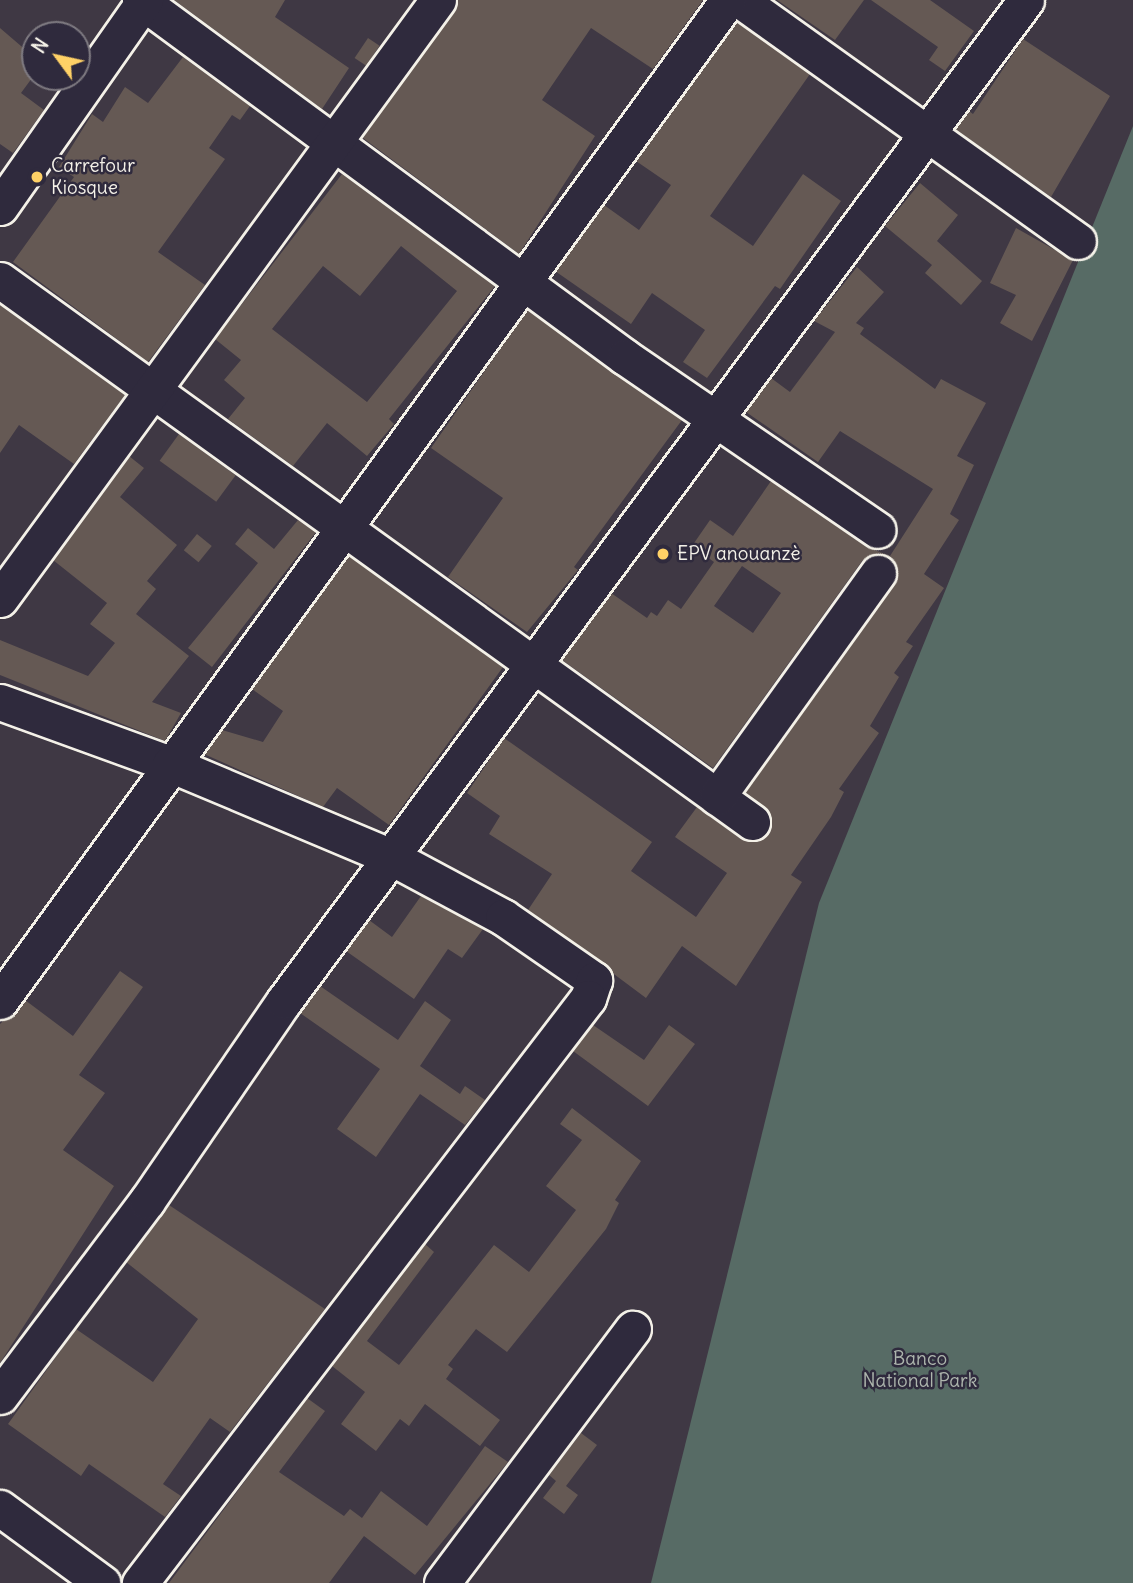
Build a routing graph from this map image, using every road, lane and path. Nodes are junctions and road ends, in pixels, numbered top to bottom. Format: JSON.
{"nodes":[{"id":1,"x":439,"y":0,"type":"edge"},
{"id":2,"x":728,"y":0,"type":"edge"},
{"id":3,"x":740,"y":0,"type":"edge"},
{"id":4,"x":1026,"y":0,"type":"edge"},
{"id":5,"x":143,"y":1,"type":"edge"},
{"id":6,"x":927,"y":134,"type":"junction"},
{"id":7,"x":334,"y":143,"type":"junction"},
{"id":8,"x":0,"y":207,"type":"edge"},
{"id":9,"x":1078,"y":241,"type":"dead end"},
{"id":10,"x":0,"y":280,"type":"edge"},
{"id":11,"x":521,"y":282,"type":"junction"},
{"id":12,"x":154,"y":390,"type":"junction"},
{"id":13,"x":712,"y":419,"type":"junction"},
{"id":14,"x":345,"y":525,"type":"junction"},
{"id":15,"x":878,"y":530,"type":"dead end"},
{"id":16,"x":878,"y":573,"type":"dead end"},
{"id":17,"x":0,"y":599,"type":"edge"},
{"id":18,"x":536,"y":667,"type":"junction"},
{"id":19,"x":0,"y":702,"type":"edge"},
{"id":20,"x":170,"y":764,"type":"junction"},
{"id":21,"x":717,"y":797,"type":"junction"},
{"id":22,"x":752,"y":822,"type":"dead end"},
{"id":23,"x":391,"y":857,"type":"junction"},
{"id":24,"x":0,"y":1001,"type":"edge"},
{"id":25,"x":633,"y":1329,"type":"dead end"},
{"id":26,"x":0,"y":1396,"type":"edge"},
{"id":27,"x":0,"y":1508,"type":"edge"},
{"id":28,"x":102,"y":1583,"type":"edge"},
{"id":29,"x":140,"y":1583,"type":"edge"},
{"id":30,"x":442,"y":1583,"type":"edge"}],
"edges":[{"from":1,"to":7,"type":"street"},
{"from":2,"to":11,"type":"street"},
{"from":3,"to":6,"type":"street"},
{"from":4,"to":6,"type":"street"},
{"from":5,"to":7,"type":"street"},
{"from":5,"to":8,"type":"street"},
{"from":6,"to":9,"type":"street"},
{"from":6,"to":13,"type":"street"},
{"from":7,"to":11,"type":"street"},
{"from":7,"to":12,"type":"street"},
{"from":10,"to":12,"type":"street"},
{"from":11,"to":13,"type":"street"},
{"from":11,"to":14,"type":"street"},
{"from":12,"to":14,"type":"street"},
{"from":12,"to":17,"type":"street"},
{"from":13,"to":15,"type":"street"},
{"from":13,"to":18,"type":"street"},
{"from":14,"to":18,"type":"street"},
{"from":14,"to":20,"type":"street"},
{"from":16,"to":21,"type":"street"},
{"from":18,"to":21,"type":"street"},
{"from":18,"to":23,"type":"street"},
{"from":19,"to":20,"type":"street"},
{"from":20,"to":23,"type":"street"},
{"from":20,"to":24,"type":"street"},
{"from":21,"to":22,"type":"street"},
{"from":23,"to":26,"type":"street"},
{"from":23,"to":29,"type":"street"},
{"from":25,"to":30,"type":"street"},
{"from":27,"to":28,"type":"street"}]}
